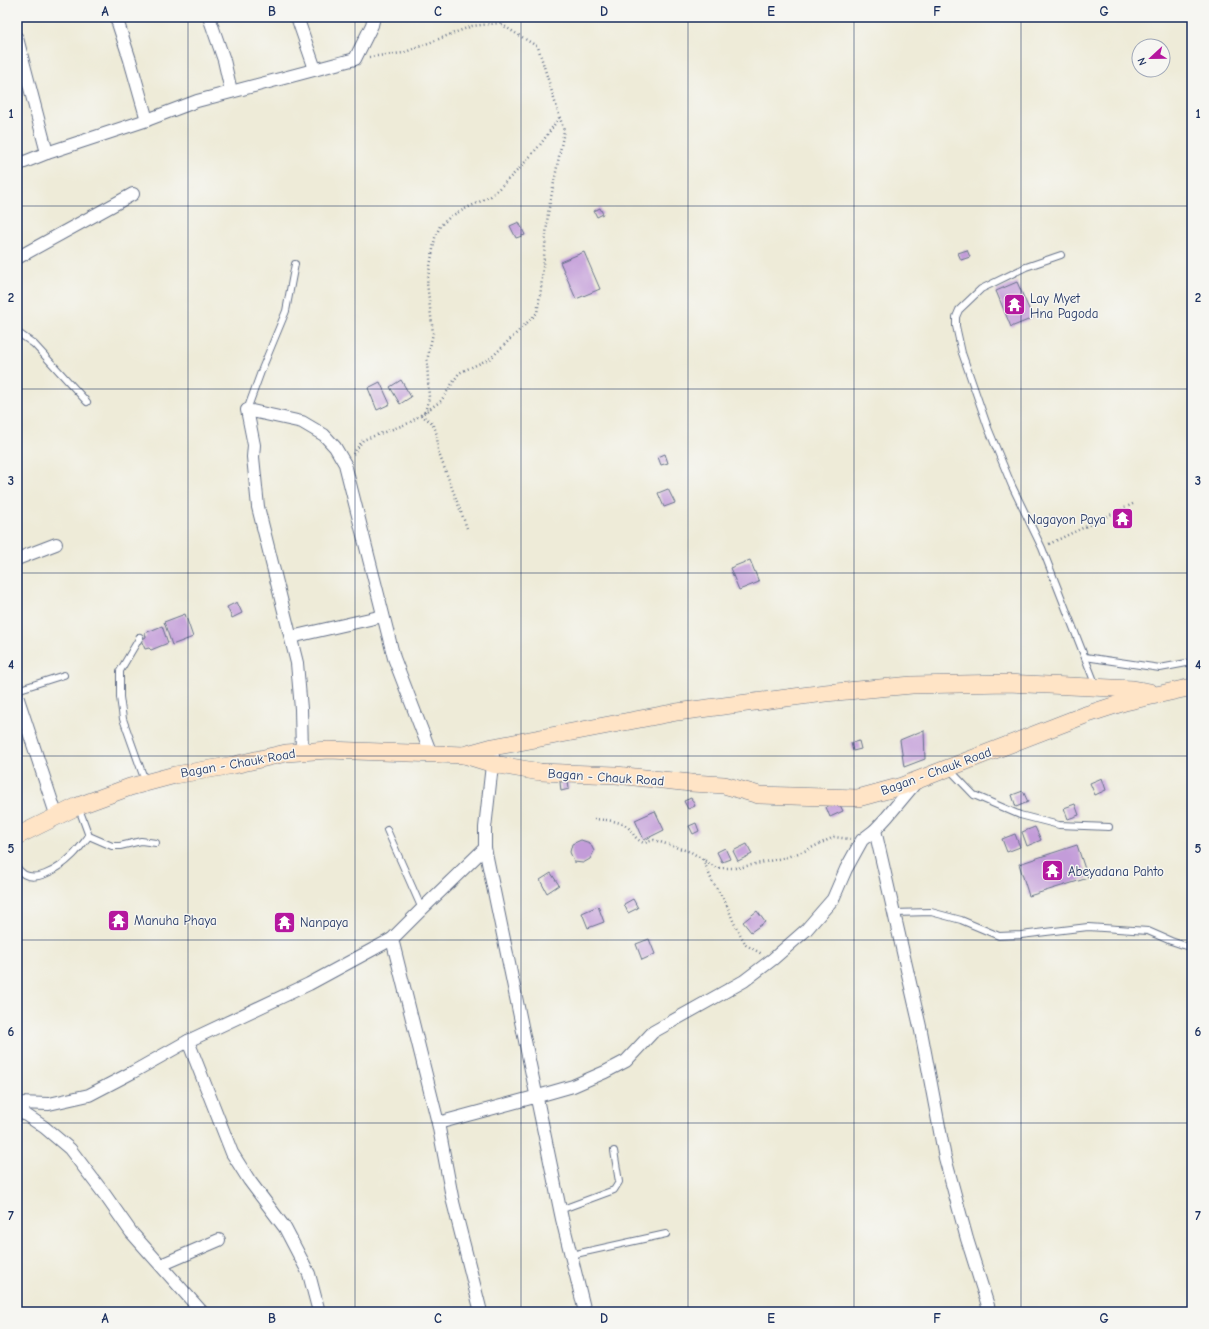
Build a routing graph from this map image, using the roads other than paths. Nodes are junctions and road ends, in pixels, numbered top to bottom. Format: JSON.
{"nodes":[{"id":1,"x":116,"y":17,"type":"edge"},
{"id":2,"x":209,"y":17,"type":"edge"},
{"id":3,"x":297,"y":17,"type":"edge"},
{"id":4,"x":374,"y":17,"type":"edge"},
{"id":5,"x":17,"y":38,"type":"edge"},
{"id":6,"x":315,"y":69,"type":"junction"},
{"id":7,"x":231,"y":91,"type":"junction"},
{"id":8,"x":147,"y":120,"type":"junction"},
{"id":9,"x":47,"y":153,"type":"junction"},
{"id":10,"x":17,"y":165,"type":"edge"},
{"id":11,"x":133,"y":194,"type":"dead end"},
{"id":12,"x":1061,"y":255,"type":"dead end"},
{"id":13,"x":17,"y":258,"type":"edge"},
{"id":14,"x":295,"y":264,"type":"dead end"},
{"id":15,"x":17,"y":332,"type":"edge"},
{"id":16,"x":87,"y":402,"type":"dead end"},
{"id":17,"x":247,"y":410,"type":"junction"},
{"id":18,"x":56,"y":544,"type":"dead end"},
{"id":19,"x":17,"y":559,"type":"edge"},
{"id":20,"x":384,"y":616,"type":"junction"},
{"id":21,"x":140,"y":637,"type":"dead end"},
{"id":22,"x":291,"y":637,"type":"junction"},
{"id":23,"x":1085,"y":657,"type":"junction"},
{"id":24,"x":1192,"y":662,"type":"edge"},
{"id":25,"x":64,"y":675,"type":"dead end"},
{"id":26,"x":1097,"y":687,"type":"junction"},
{"id":27,"x":1192,"y":687,"type":"edge"},
{"id":28,"x":17,"y":690,"type":"edge"},
{"id":29,"x":1160,"y":694,"type":"junction"},
{"id":30,"x":17,"y":696,"type":"edge"},
{"id":31,"x":302,"y":752,"type":"junction"},
{"id":32,"x":431,"y":754,"type":"junction"},
{"id":33,"x":493,"y":755,"type":"junction"},
{"id":34,"x":948,"y":768,"type":"junction"},
{"id":35,"x":918,"y":780,"type":"junction"},
{"id":36,"x":146,"y":783,"type":"junction"},
{"id":37,"x":78,"y":806,"type":"junction"},
{"id":38,"x":57,"y":817,"type":"junction"},
{"id":39,"x":1109,"y":827,"type":"dead end"},
{"id":40,"x":387,"y":830,"type":"dead end"},
{"id":41,"x":875,"y":830,"type":"junction"},
{"id":42,"x":17,"y":836,"type":"edge"},
{"id":43,"x":89,"y":836,"type":"junction"},
{"id":44,"x":156,"y":843,"type":"dead end"},
{"id":45,"x":485,"y":848,"type":"junction"},
{"id":46,"x":17,"y":867,"type":"edge"},
{"id":47,"x":422,"y":909,"type":"junction"},
{"id":48,"x":894,"y":913,"type":"junction"},
{"id":49,"x":392,"y":939,"type":"junction"},
{"id":50,"x":1192,"y":948,"type":"edge"},
{"id":51,"x":188,"y":1041,"type":"junction"},
{"id":52,"x":538,"y":1096,"type":"junction"},
{"id":53,"x":17,"y":1103,"type":"edge"},
{"id":54,"x":17,"y":1109,"type":"edge"},
{"id":55,"x":438,"y":1123,"type":"junction"},
{"id":56,"x":614,"y":1151,"type":"dead end"},
{"id":57,"x":560,"y":1210,"type":"junction"},
{"id":58,"x":666,"y":1234,"type":"dead end"},
{"id":59,"x":219,"y":1240,"type":"dead end"},
{"id":60,"x":571,"y":1255,"type":"junction"},
{"id":61,"x":161,"y":1265,"type":"junction"},
{"id":62,"x":202,"y":1312,"type":"edge"},
{"id":63,"x":319,"y":1312,"type":"edge"},
{"id":64,"x":481,"y":1312,"type":"edge"},
{"id":65,"x":585,"y":1312,"type":"edge"},
{"id":66,"x":990,"y":1312,"type":"edge"}],
"edges":[{"from":1,"to":8,"type":"street"},
{"from":2,"to":7,"type":"street"},
{"from":3,"to":6,"type":"street"},
{"from":4,"to":6,"type":"street"},
{"from":5,"to":9,"type":"street"},
{"from":6,"to":7,"type":"street"},
{"from":7,"to":8,"type":"street"},
{"from":8,"to":9,"type":"street"},
{"from":9,"to":10,"type":"street"},
{"from":11,"to":13,"type":"street"},
{"from":12,"to":23,"type":"lane"},
{"from":14,"to":17,"type":"lane"},
{"from":15,"to":16,"type":"lane"},
{"from":17,"to":20,"type":"street"},
{"from":17,"to":22,"type":"street"},
{"from":18,"to":19,"type":"street"},
{"from":20,"to":22,"type":"street"},
{"from":20,"to":32,"type":"street"},
{"from":21,"to":36,"type":"lane"},
{"from":22,"to":31,"type":"street"},
{"from":23,"to":24,"type":"lane"},
{"from":23,"to":26,"type":"lane"},
{"from":25,"to":28,"type":"lane"},
{"from":26,"to":29,"type":"main road","name":"Bagan - Chauk Road"},
{"from":26,"to":33,"type":"main road","name":"Bagan - Chauk Road"},
{"from":27,"to":29,"type":"main road","name":"Bagan - Chauk Road"},
{"from":29,"to":34,"type":"main road","name":"Bagan - Chauk Road"},
{"from":30,"to":38,"type":"street"},
{"from":31,"to":32,"type":"main road","name":"Bagan - Chauk Road"},
{"from":31,"to":36,"type":"main road","name":"Bagan - Chauk Road"},
{"from":32,"to":33,"type":"main road","name":"Bagan - Chauk Road"},
{"from":33,"to":35,"type":"main road","name":"Bagan - Chauk Road"},
{"from":33,"to":45,"type":"street"},
{"from":34,"to":35,"type":"main road","name":"Bagan - Chauk Road"},
{"from":34,"to":39,"type":"lane"},
{"from":35,"to":41,"type":"street"},
{"from":36,"to":37,"type":"main road","name":"Bagan - Chauk Road"},
{"from":37,"to":38,"type":"main road","name":"Bagan - Chauk Road"},
{"from":37,"to":43,"type":"lane"},
{"from":38,"to":42,"type":"main road","name":"Bagan - Chauk Road"},
{"from":40,"to":47,"type":"lane"},
{"from":41,"to":48,"type":"street"},
{"from":41,"to":52,"type":"street"},
{"from":43,"to":44,"type":"lane"},
{"from":43,"to":46,"type":"lane"},
{"from":45,"to":47,"type":"street"},
{"from":45,"to":52,"type":"street"},
{"from":47,"to":49,"type":"street"},
{"from":48,"to":50,"type":"lane"},
{"from":48,"to":66,"type":"street"},
{"from":49,"to":51,"type":"street"},
{"from":49,"to":55,"type":"street"},
{"from":51,"to":53,"type":"street"},
{"from":51,"to":63,"type":"street"},
{"from":52,"to":55,"type":"street"},
{"from":52,"to":57,"type":"street"},
{"from":54,"to":61,"type":"street"},
{"from":55,"to":64,"type":"street"},
{"from":56,"to":57,"type":"lane"},
{"from":57,"to":60,"type":"street"},
{"from":58,"to":60,"type":"lane"},
{"from":59,"to":61,"type":"street"},
{"from":60,"to":65,"type":"street"},
{"from":61,"to":62,"type":"street"}]}
